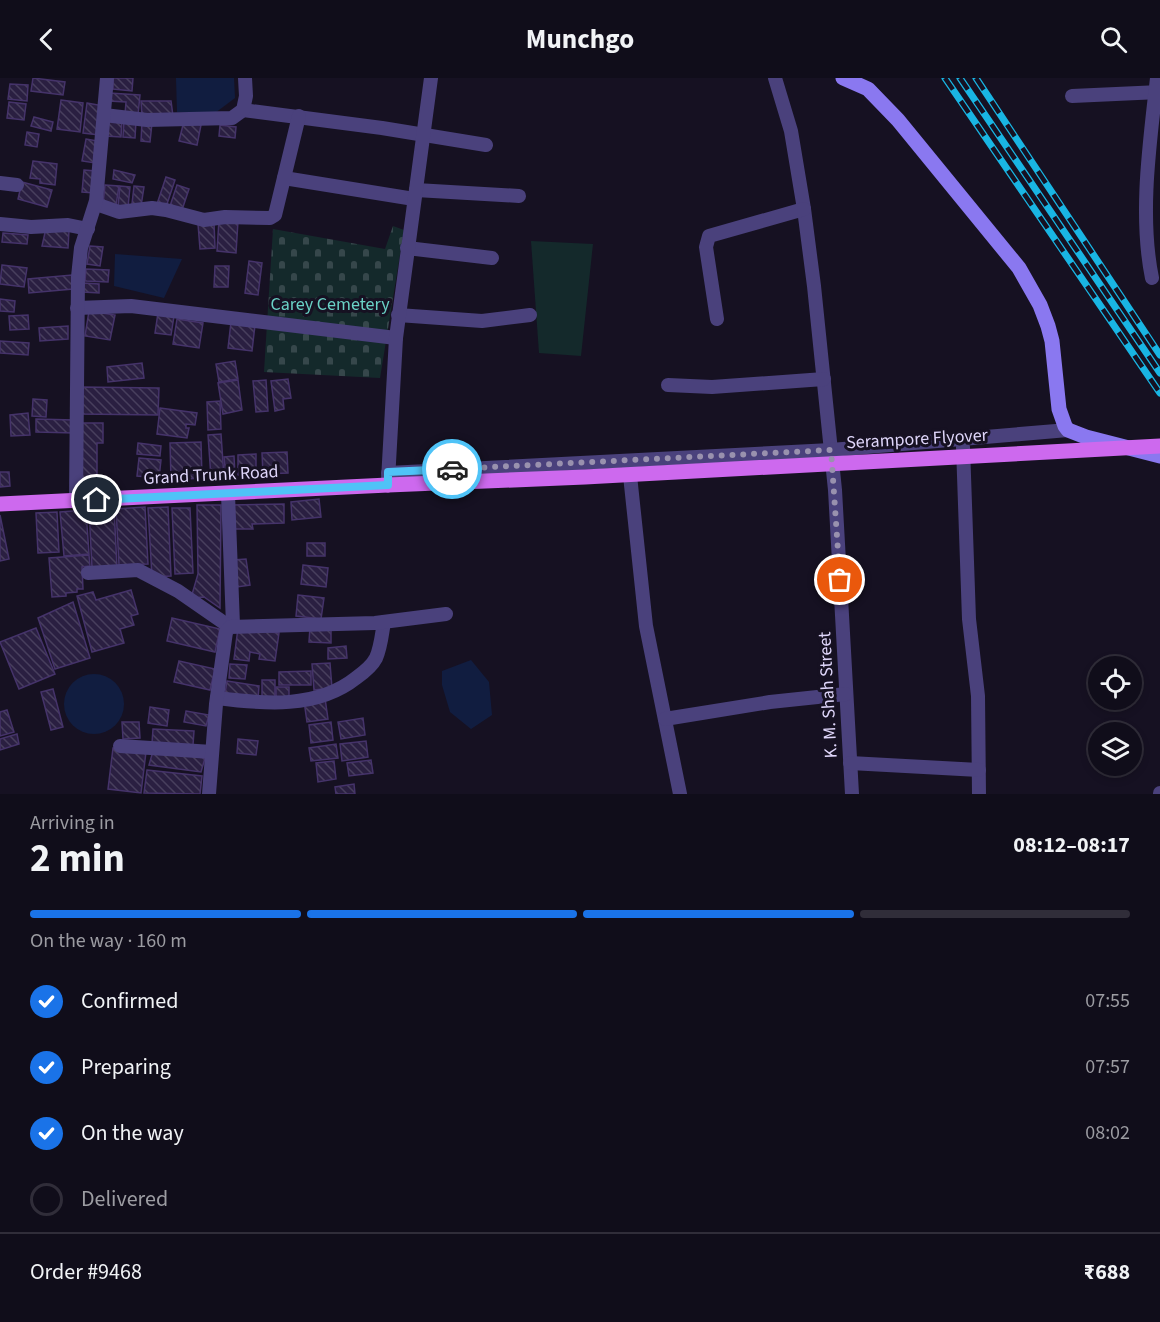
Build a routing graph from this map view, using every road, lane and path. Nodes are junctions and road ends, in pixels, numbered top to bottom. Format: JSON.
{"nodes":[{"id":1,"x":107,"y":78,"type":"edge"},
{"id":2,"x":245,"y":78,"type":"edge"},
{"id":3,"x":431,"y":78,"type":"edge"},
{"id":4,"x":775,"y":78,"type":"edge"},
{"id":5,"x":843,"y":78,"type":"edge"},
{"id":6,"x":866,"y":83,"type":"edge"},
{"id":7,"x":1158,"y":87,"type":"edge"},
{"id":8,"x":1072,"y":96,"type":"dead end"},
{"id":9,"x":243,"y":110,"type":"junction"},
{"id":10,"x":104,"y":115,"type":"junction"},
{"id":11,"x":299,"y":116,"type":"junction"},
{"id":12,"x":423,"y":135,"type":"junction"},
{"id":13,"x":486,"y":145,"type":"dead end"},
{"id":14,"x":284,"y":178,"type":"junction"},
{"id":15,"x":0,"y":183,"type":"edge"},
{"id":16,"x":17,"y":185,"type":"dead end"},
{"id":17,"x":415,"y":194,"type":"junction"},
{"id":18,"x":519,"y":196,"type":"dead end"},
{"id":19,"x":96,"y":204,"type":"junction"},
{"id":20,"x":804,"y":208,"type":"junction"},
{"id":21,"x":0,"y":224,"type":"edge"},
{"id":22,"x":88,"y":229,"type":"junction"},
{"id":23,"x":407,"y":248,"type":"junction"},
{"id":24,"x":492,"y":258,"type":"dead end"},
{"id":25,"x":1152,"y":278,"type":"dead end"},
{"id":26,"x":77,"y":308,"type":"junction"},
{"id":27,"x":398,"y":315,"type":"junction"},
{"id":28,"x":530,"y":315,"type":"dead end"},
{"id":29,"x":717,"y":319,"type":"dead end"},
{"id":30,"x":396,"y":338,"type":"junction"},
{"id":31,"x":824,"y":380,"type":"junction"},
{"id":32,"x":668,"y":385,"type":"dead end"},
{"id":33,"x":1068,"y":430,"type":"junction"},
{"id":34,"x":963,"y":439,"type":"junction"},
{"id":35,"x":1160,"y":446,"type":"edge"},
{"id":36,"x":831,"y":450,"type":"junction"},
{"id":37,"x":1160,"y":456,"type":"edge"},
{"id":38,"x":629,"y":460,"type":"junction"},
{"id":39,"x":388,"y":479,"type":"junction"},
{"id":40,"x":228,"y":494,"type":"junction"},
{"id":41,"x":75,"y":500,"type":"junction"},
{"id":42,"x":0,"y":504,"type":"edge"},
{"id":43,"x":88,"y":573,"type":"dead end"},
{"id":44,"x":446,"y":614,"type":"dead end"},
{"id":45,"x":384,"y":622,"type":"junction"},
{"id":46,"x":232,"y":626,"type":"junction"},
{"id":47,"x":846,"y":694,"type":"junction"},
{"id":48,"x":217,"y":698,"type":"junction"},
{"id":49,"x":665,"y":718,"type":"junction"},
{"id":50,"x":120,"y":746,"type":"dead end"},
{"id":51,"x":212,"y":752,"type":"junction"},
{"id":52,"x":850,"y":763,"type":"junction"},
{"id":53,"x":979,"y":770,"type":"junction"},
{"id":54,"x":209,"y":794,"type":"edge"},
{"id":55,"x":680,"y":794,"type":"edge"},
{"id":56,"x":852,"y":794,"type":"edge"},
{"id":57,"x":979,"y":794,"type":"edge"}],
"edges":[{"from":1,"to":10,"type":"street"},
{"from":2,"to":9,"type":"street"},
{"from":3,"to":12,"type":"street"},
{"from":4,"to":20,"type":"street","name":"K. M. Shah Street"},
{"from":5,"to":6,"type":"street"},
{"from":6,"to":33,"type":"street"},
{"from":7,"to":8,"type":"street"},
{"from":7,"to":25,"type":"street"},
{"from":9,"to":10,"type":"street"},
{"from":9,"to":11,"type":"street"},
{"from":10,"to":19,"type":"street"},
{"from":11,"to":12,"type":"street"},
{"from":11,"to":14,"type":"street"},
{"from":12,"to":13,"type":"street"},
{"from":12,"to":17,"type":"street"},
{"from":14,"to":17,"type":"street"},
{"from":14,"to":19,"type":"street"},
{"from":15,"to":16,"type":"street"},
{"from":17,"to":18,"type":"street"},
{"from":17,"to":23,"type":"street"},
{"from":19,"to":22,"type":"street"},
{"from":20,"to":29,"type":"street"},
{"from":20,"to":31,"type":"street","name":"K. M. Shah Street"},
{"from":21,"to":22,"type":"street"},
{"from":22,"to":26,"type":"street"},
{"from":23,"to":24,"type":"street"},
{"from":23,"to":27,"type":"street"},
{"from":26,"to":30,"type":"street"},
{"from":26,"to":41,"type":"street"},
{"from":27,"to":28,"type":"street"},
{"from":27,"to":30,"type":"street"},
{"from":30,"to":39,"type":"street"},
{"from":31,"to":32,"type":"street"},
{"from":31,"to":36,"type":"street","name":"K. M. Shah Street"},
{"from":33,"to":34,"type":"street"},
{"from":33,"to":37,"type":"street"},
{"from":34,"to":36,"type":"street"},
{"from":34,"to":53,"type":"street"},
{"from":35,"to":39,"type":"main road","name":"Serampore Flyover","bridge":true},
{"from":36,"to":38,"type":"street"},
{"from":36,"to":47,"type":"street","name":"K. M. Shah Street"},
{"from":38,"to":39,"type":"street"},
{"from":38,"to":49,"type":"street"},
{"from":39,"to":40,"type":"main road","name":"Grand Trunk Road"},
{"from":40,"to":41,"type":"main road","name":"Grand Trunk Road"},
{"from":40,"to":46,"type":"street"},
{"from":41,"to":42,"type":"main road","name":"Grand Trunk Road"},
{"from":43,"to":46,"type":"street"},
{"from":44,"to":45,"type":"street"},
{"from":45,"to":46,"type":"street"},
{"from":45,"to":48,"type":"street"},
{"from":46,"to":48,"type":"street"},
{"from":47,"to":49,"type":"street"},
{"from":47,"to":52,"type":"street","name":"K. M. Shah Street"},
{"from":48,"to":51,"type":"street"},
{"from":49,"to":55,"type":"street"},
{"from":50,"to":51,"type":"street"},
{"from":51,"to":54,"type":"street"},
{"from":52,"to":53,"type":"street"},
{"from":52,"to":56,"type":"street","name":"K. M. Shah Street"},
{"from":53,"to":57,"type":"street"}]}
